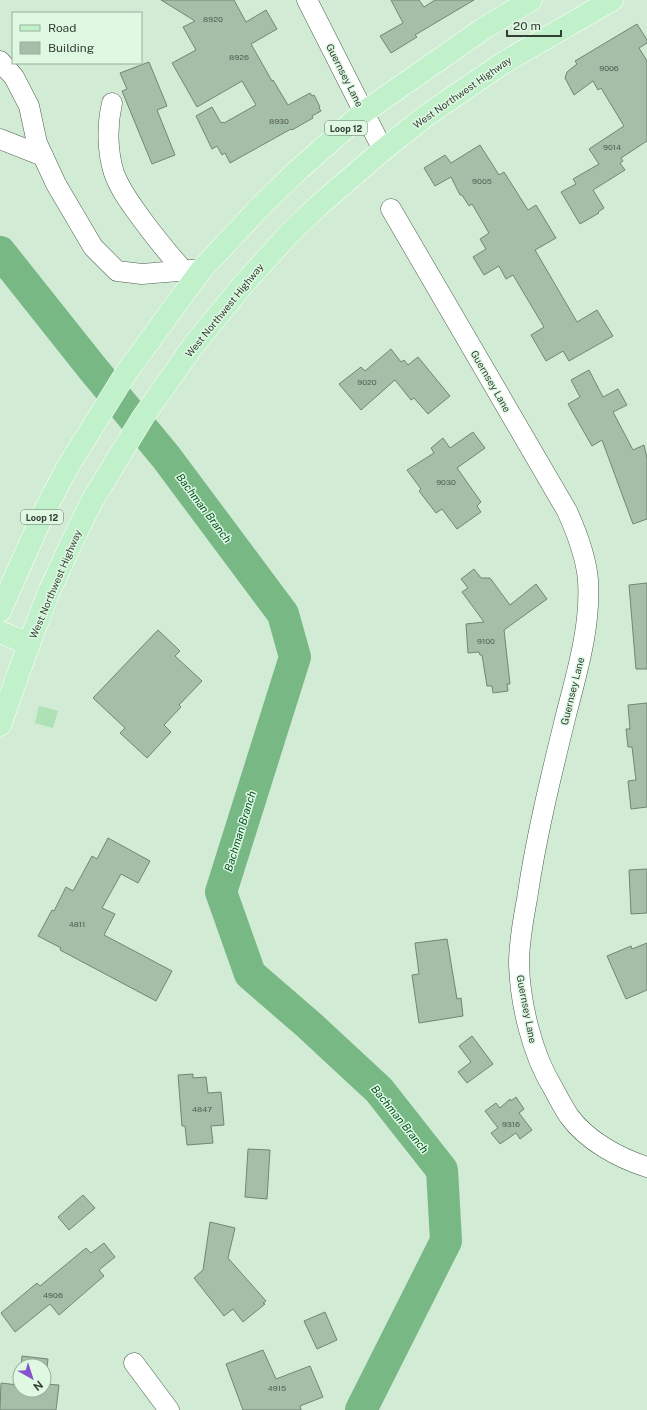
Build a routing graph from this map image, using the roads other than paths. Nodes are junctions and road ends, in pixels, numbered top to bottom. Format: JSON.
{"nodes":[{"id":1,"x":307,"y":0,"type":"edge"},
{"id":2,"x":612,"y":0,"type":"edge"},
{"id":3,"x":530,"y":1,"type":"edge"},
{"id":4,"x":0,"y":61,"type":"edge"},
{"id":5,"x":112,"y":103,"type":"dead end"},
{"id":6,"x":364,"y":112,"type":"junction"},
{"id":7,"x":0,"y":138,"type":"edge"},
{"id":8,"x":384,"y":150,"type":"junction"},
{"id":9,"x":43,"y":156,"type":"junction"},
{"id":10,"x":391,"y":209,"type":"dead end"},
{"id":11,"x":191,"y":276,"type":"junction"},
{"id":12,"x":0,"y":611,"type":"edge"},
{"id":13,"x":0,"y":632,"type":"edge"},
{"id":14,"x":29,"y":644,"type":"junction"},
{"id":15,"x":0,"y":725,"type":"edge"},
{"id":16,"x":647,"y":1167,"type":"edge"},
{"id":17,"x":134,"y":1363,"type":"dead end"},
{"id":18,"x":169,"y":1410,"type":"edge"}],
"edges":[{"from":1,"to":6,"type":"street","name":"Guernsey Lane"},
{"from":2,"to":8,"type":"main road","name":"West Northwest Highway"},
{"from":3,"to":6,"type":"main road","number":"Loop 12"},
{"from":4,"to":9,"type":"street"},
{"from":5,"to":11,"type":"street"},
{"from":6,"to":8,"type":"street","name":"Guernsey Lane"},
{"from":6,"to":11,"type":"main road","number":"Loop 12"},
{"from":7,"to":9,"type":"street"},
{"from":8,"to":14,"type":"main road","name":"West Northwest Highway"},
{"from":9,"to":11,"type":"street"},
{"from":10,"to":16,"type":"street","name":"Guernsey Lane"},
{"from":11,"to":12,"type":"main road","number":"Loop 12"},
{"from":13,"to":14,"type":"main road"},
{"from":14,"to":15,"type":"main road","name":"West Northwest Highway"},
{"from":17,"to":18,"type":"street"}]}
